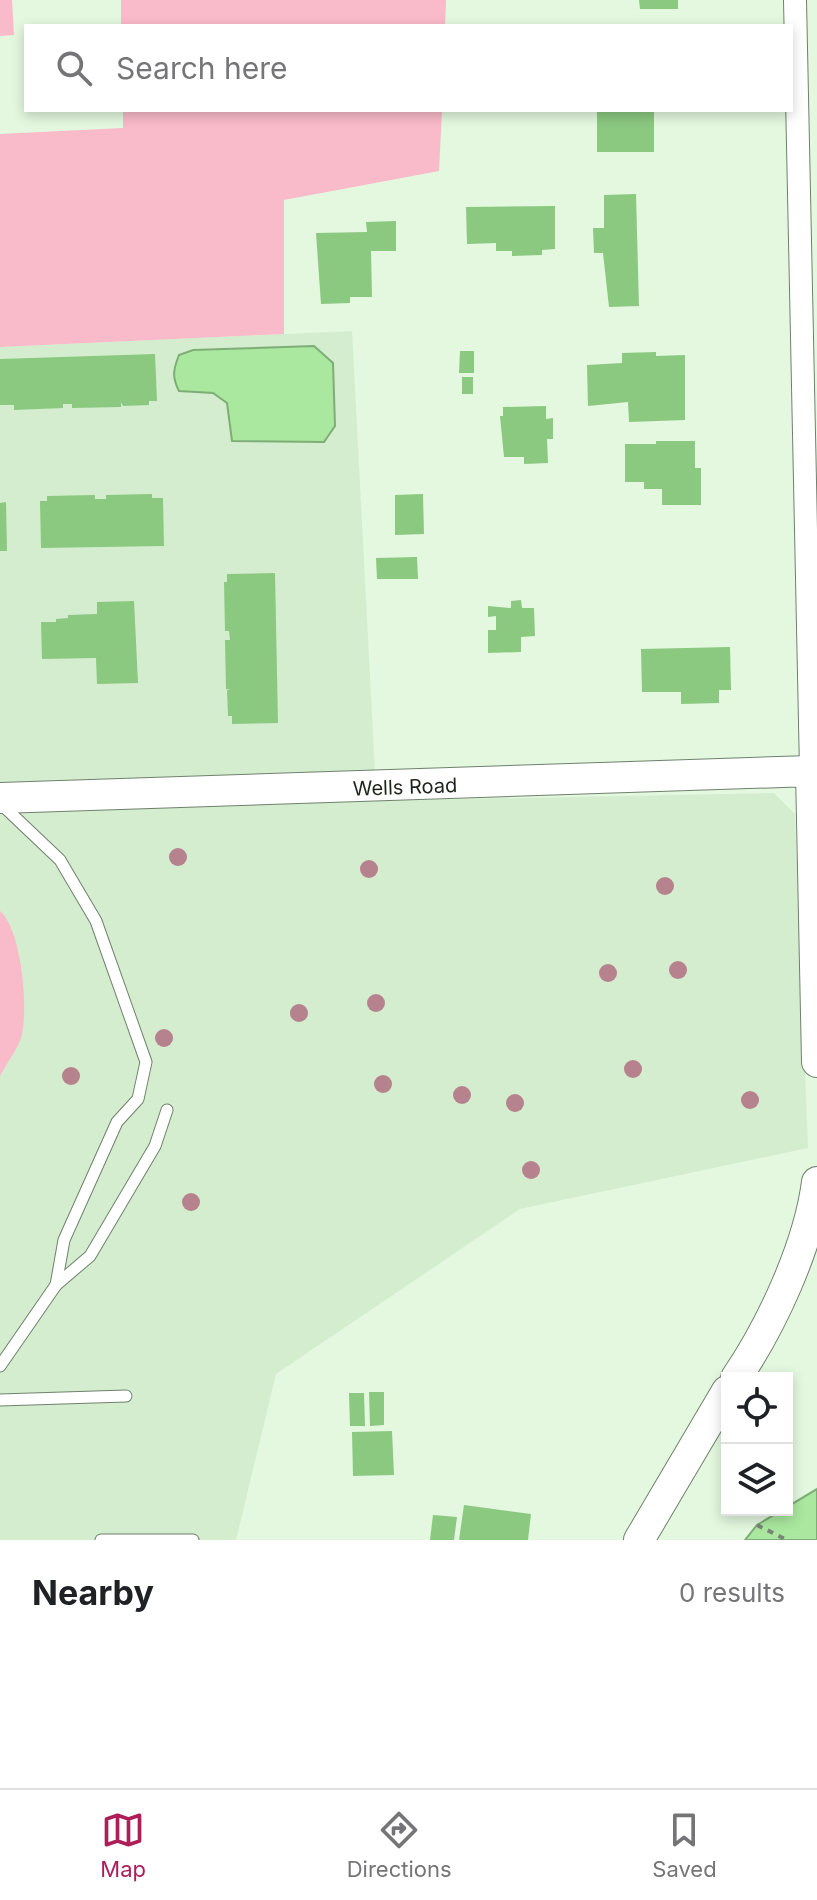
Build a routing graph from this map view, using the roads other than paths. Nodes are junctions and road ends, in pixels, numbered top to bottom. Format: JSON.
{"nodes":[{"id":1,"x":795,"y":0,"type":"edge"},
{"id":2,"x":811,"y":771,"type":"junction"},
{"id":3,"x":0,"y":801,"type":"edge"},
{"id":4,"x":817,"y":1062,"type":"edge"},
{"id":5,"x":167,"y":1110,"type":"dead end"},
{"id":6,"x":817,"y":1182,"type":"edge"},
{"id":7,"x":56,"y":1285,"type":"junction"},
{"id":8,"x":0,"y":1366,"type":"edge"},
{"id":9,"x":739,"y":1372,"type":"edge"},
{"id":10,"x":126,"y":1396,"type":"dead end"},
{"id":11,"x":0,"y":1400,"type":"edge"},
{"id":12,"x":721,"y":1401,"type":"edge"},
{"id":13,"x":101,"y":1540,"type":"edge"},
{"id":14,"x":193,"y":1540,"type":"edge"},
{"id":15,"x":639,"y":1540,"type":"edge"}],
"edges":[{"from":1,"to":2,"type":"street"},
{"from":2,"to":3,"type":"street","name":"Wells Road"},
{"from":2,"to":4,"type":"street"},
{"from":3,"to":7,"type":"lane"},
{"from":5,"to":7,"type":"lane"},
{"from":6,"to":9,"type":"street"},
{"from":7,"to":8,"type":"lane"},
{"from":10,"to":11,"type":"lane"},
{"from":12,"to":15,"type":"street"},
{"from":13,"to":14,"type":"lane"}]}
